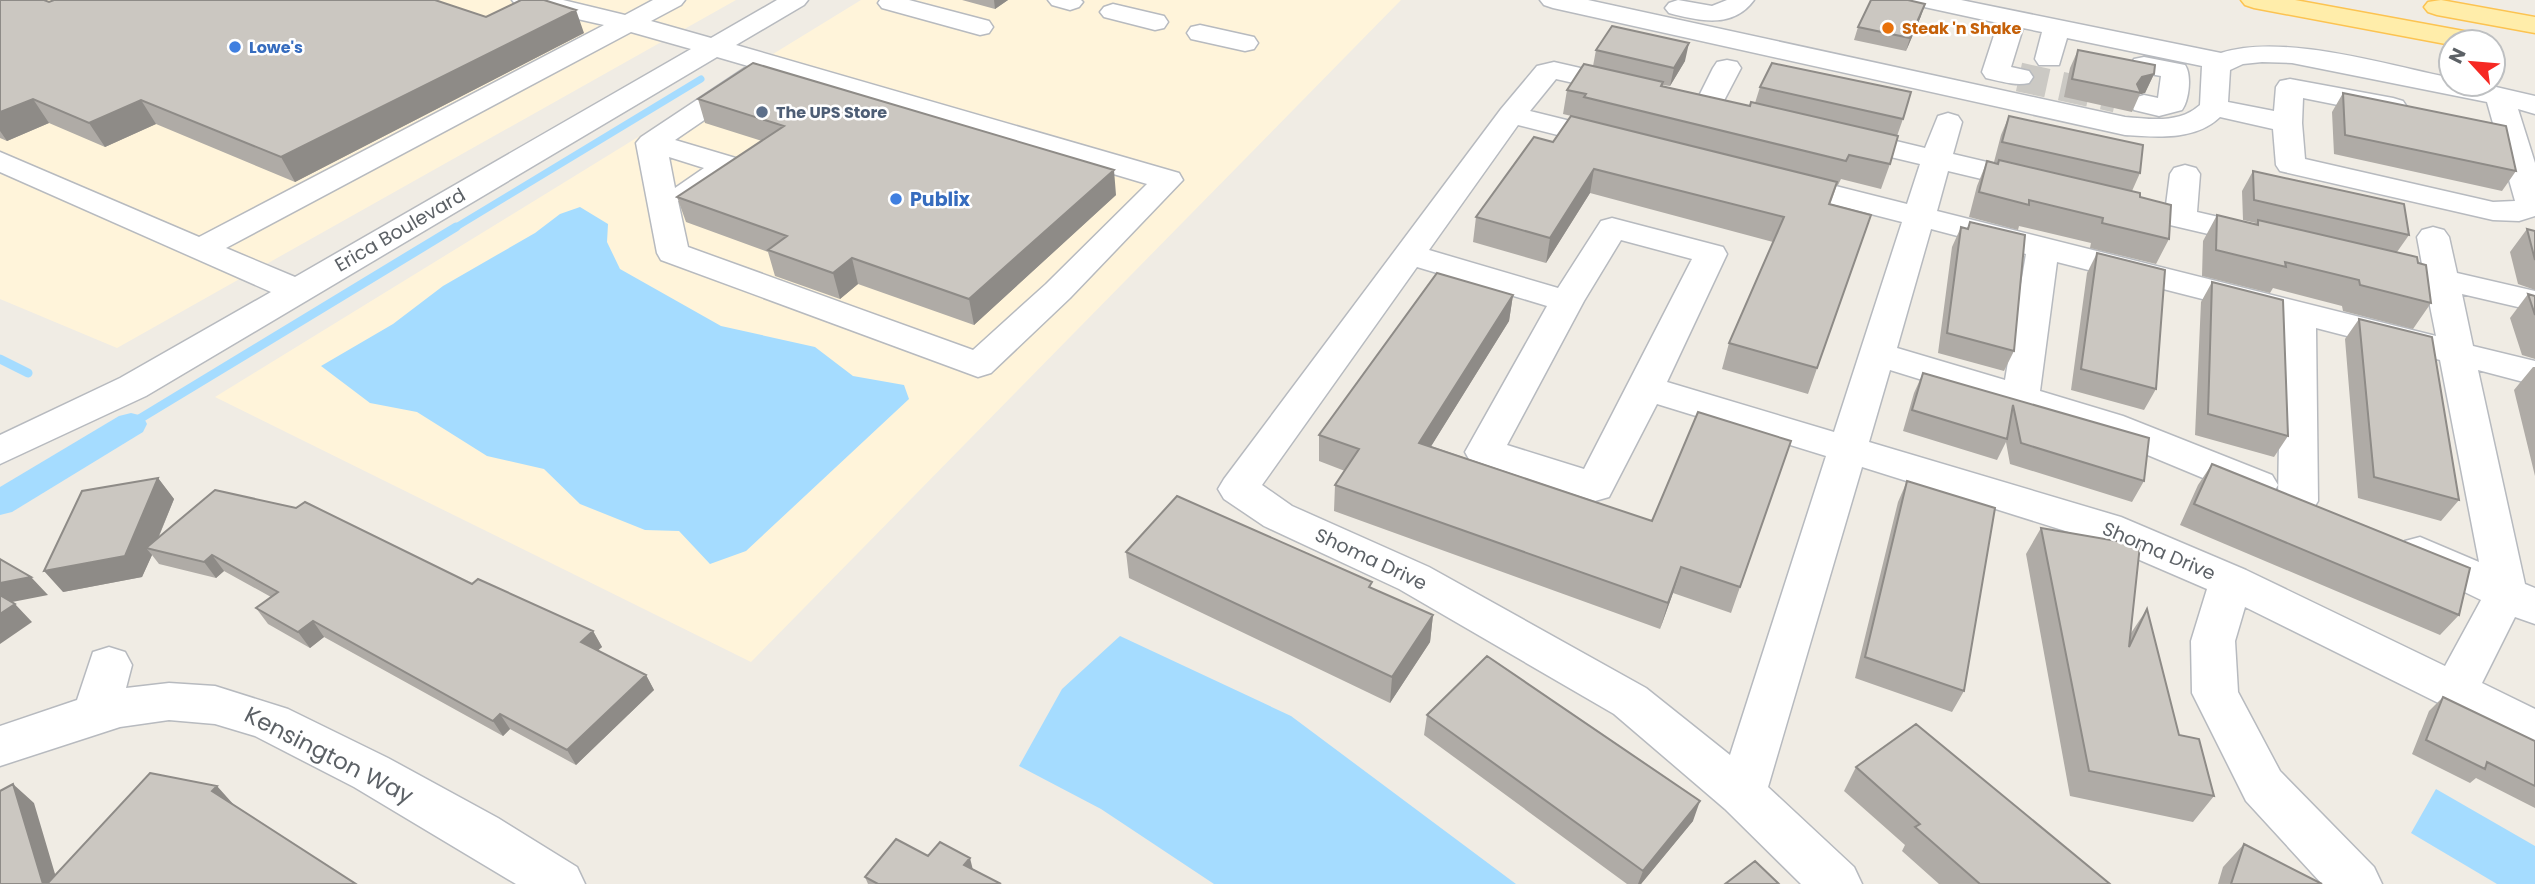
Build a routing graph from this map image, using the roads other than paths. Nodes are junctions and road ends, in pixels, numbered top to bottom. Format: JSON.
{"nodes":[{"id":1,"x":526,"y":0,"type":"edge"},
{"id":2,"x":672,"y":0,"type":"edge"},
{"id":3,"x":762,"y":0,"type":"edge"},
{"id":4,"x":795,"y":0,"type":"edge"},
{"id":5,"x":1553,"y":0,"type":"edge"},
{"id":6,"x":1642,"y":0,"type":"edge"},
{"id":7,"x":1741,"y":0,"type":"edge"},
{"id":8,"x":1924,"y":0,"type":"edge"},
{"id":9,"x":2254,"y":0,"type":"edge"},
{"id":10,"x":2412,"y":2,"type":"dead end"},
{"id":11,"x":891,"y":4,"type":"dead end"},
{"id":12,"x":1592,"y":4,"type":"edge"},
{"id":13,"x":1113,"y":12,"type":"dead end"},
{"id":14,"x":2012,"y":18,"type":"junction"},
{"id":15,"x":1155,"y":22,"type":"dead end"},
{"id":16,"x":630,"y":23,"type":"junction"},
{"id":17,"x":2535,"y":25,"type":"edge"},
{"id":18,"x":980,"y":26,"type":"dead end"},
{"id":19,"x":1200,"y":33,"type":"dead end"},
{"id":20,"x":2437,"y":34,"type":"edge"},
{"id":21,"x":1245,"y":43,"type":"dead end"},
{"id":22,"x":702,"y":44,"type":"junction"},
{"id":23,"x":2052,"y":44,"type":"junction"},
{"id":24,"x":1797,"y":46,"type":"junction"},
{"id":25,"x":2095,"y":56,"type":"edge"},
{"id":26,"x":2223,"y":62,"type":"junction"},
{"id":27,"x":769,"y":64,"type":"junction"},
{"id":28,"x":2144,"y":65,"type":"tunnel mouth"},
{"id":29,"x":1928,"y":67,"type":"dead end"},
{"id":30,"x":1727,"y":68,"type":"dead end"},
{"id":31,"x":2019,"y":77,"type":"tunnel mouth"},
{"id":32,"x":2437,"y":83,"type":"edge"},
{"id":33,"x":2507,"y":97,"type":"edge"},
{"id":34,"x":2499,"y":98,"type":"edge"},
{"id":35,"x":2144,"y":104,"type":"tunnel mouth"},
{"id":36,"x":2535,"y":105,"type":"edge"},
{"id":37,"x":2214,"y":107,"type":"junction"},
{"id":38,"x":2419,"y":112,"type":"edge"},
{"id":39,"x":1511,"y":115,"type":"junction"},
{"id":40,"x":1948,"y":122,"type":"dead end"},
{"id":41,"x":2287,"y":123,"type":"junction"},
{"id":42,"x":1820,"y":132,"type":"edge"},
{"id":43,"x":651,"y":143,"type":"junction"},
{"id":44,"x":1643,"y":148,"type":"edge"},
{"id":45,"x":1939,"y":160,"type":"junction"},
{"id":46,"x":0,"y":162,"type":"edge"},
{"id":47,"x":1749,"y":174,"type":"edge"},
{"id":48,"x":2185,"y":174,"type":"dead end"},
{"id":49,"x":2059,"y":189,"type":"edge"},
{"id":50,"x":2099,"y":198,"type":"edge"},
{"id":51,"x":665,"y":209,"type":"junction"},
{"id":52,"x":1921,"y":216,"type":"junction"},
{"id":53,"x":2180,"y":218,"type":"junction"},
{"id":54,"x":2433,"y":237,"type":"dead end"},
{"id":55,"x":2297,"y":245,"type":"edge"},
{"id":56,"x":2043,"y":248,"type":"junction"},
{"id":57,"x":200,"y":249,"type":"junction"},
{"id":58,"x":1410,"y":255,"type":"junction"},
{"id":59,"x":2349,"y":258,"type":"edge"},
{"id":60,"x":2441,"y":279,"type":"junction"},
{"id":61,"x":283,"y":285,"type":"junction"},
{"id":62,"x":1567,"y":301,"type":"junction"},
{"id":63,"x":2535,"y":301,"type":"edge"},
{"id":64,"x":2298,"y":313,"type":"junction"},
{"id":65,"x":2454,"y":353,"type":"junction"},
{"id":66,"x":1878,"y":354,"type":"junction"},
{"id":67,"x":2535,"y":373,"type":"edge"},
{"id":68,"x":1646,"y":388,"type":"junction"},
{"id":69,"x":2020,"y":399,"type":"junction"},
{"id":70,"x":0,"y":424,"type":"edge"},
{"id":71,"x":1849,"y":449,"type":"junction"},
{"id":72,"x":0,"y":451,"type":"edge"},
{"id":73,"x":2298,"y":501,"type":"junction"},
{"id":74,"x":2335,"y":517,"type":"edge"},
{"id":75,"x":2385,"y":537,"type":"edge"},
{"id":76,"x":2231,"y":581,"type":"junction"},
{"id":77,"x":2520,"y":600,"type":"edge"},
{"id":78,"x":109,"y":666,"type":"dead end"},
{"id":79,"x":2456,"y":689,"type":"junction"},
{"id":80,"x":97,"y":710,"type":"junction"},
{"id":81,"x":2535,"y":731,"type":"edge"},
{"id":82,"x":0,"y":746,"type":"edge"},
{"id":83,"x":1742,"y":794,"type":"junction"},
{"id":84,"x":559,"y":884,"type":"edge"},
{"id":85,"x":1836,"y":884,"type":"edge"},
{"id":86,"x":2356,"y":884,"type":"edge"}],
"edges":[{"from":1,"to":16,"type":"street"},
{"from":2,"to":16,"type":"street"},
{"from":3,"to":22,"type":"street","name":"Erica Boulevard"},
{"from":4,"to":22,"type":"street","name":"Erica Boulevard"},
{"from":5,"to":12,"type":"street"},
{"from":6,"to":7,"type":"street"},
{"from":8,"to":14,"type":"street"},
{"from":9,"to":20,"type":"main road"},
{"from":10,"to":17,"type":"main road"},
{"from":11,"to":18,"type":"street"},
{"from":12,"to":24,"type":"street"},
{"from":13,"to":15,"type":"street"},
{"from":14,"to":23,"type":"street"},
{"from":14,"to":31,"type":"street"},
{"from":16,"to":22,"type":"street"},
{"from":16,"to":57,"type":"street"},
{"from":19,"to":21,"type":"street"},
{"from":22,"to":27,"type":"street"},
{"from":22,"to":61,"type":"street","name":"Erica Boulevard"},
{"from":23,"to":25,"type":"street"},
{"from":23,"to":26,"type":"street"},
{"from":24,"to":29,"type":"street"},
{"from":24,"to":37,"type":"street"},
{"from":26,"to":32,"type":"street"},
{"from":26,"to":37,"type":"street"},
{"from":27,"to":43,"type":"street"},
{"from":27,"to":51,"type":"street"},
{"from":28,"to":35,"type":"street"},
{"from":30,"to":39,"type":"street","name":"Shoma Drive"},
{"from":33,"to":36,"type":"street"},
{"from":34,"to":41,"type":"street"},
{"from":37,"to":41,"type":"street"},
{"from":38,"to":41,"type":"street"},
{"from":39,"to":44,"type":"street"},
{"from":39,"to":58,"type":"street","name":"Shoma Drive"},
{"from":40,"to":45,"type":"street"},
{"from":42,"to":45,"type":"street"},
{"from":43,"to":51,"type":"street"},
{"from":43,"to":51,"type":"street"},
{"from":45,"to":49,"type":"street"},
{"from":45,"to":52,"type":"street"},
{"from":46,"to":57,"type":"street"},
{"from":47,"to":52,"type":"street"},
{"from":48,"to":53,"type":"street"},
{"from":50,"to":53,"type":"street"},
{"from":52,"to":56,"type":"street"},
{"from":52,"to":66,"type":"street"},
{"from":53,"to":55,"type":"street"},
{"from":54,"to":60,"type":"street"},
{"from":56,"to":64,"type":"street"},
{"from":56,"to":69,"type":"street"},
{"from":57,"to":61,"type":"street"},
{"from":58,"to":62,"type":"street"},
{"from":58,"to":83,"type":"street","name":"Shoma Drive"},
{"from":59,"to":60,"type":"street"},
{"from":60,"to":63,"type":"street"},
{"from":60,"to":65,"type":"street"},
{"from":61,"to":70,"type":"street","name":"Erica Boulevard"},
{"from":61,"to":72,"type":"street","name":"Erica Boulevard"},
{"from":62,"to":68,"type":"street"},
{"from":62,"to":68,"type":"street"},
{"from":64,"to":65,"type":"street"},
{"from":64,"to":73,"type":"street"},
{"from":65,"to":67,"type":"street"},
{"from":65,"to":77,"type":"street"},
{"from":66,"to":69,"type":"street"},
{"from":66,"to":71,"type":"street"},
{"from":68,"to":71,"type":"street","name":"Shoma Drive"},
{"from":69,"to":73,"type":"street"},
{"from":71,"to":76,"type":"street","name":"Shoma Drive"},
{"from":71,"to":83,"type":"street"},
{"from":73,"to":74,"type":"street"},
{"from":75,"to":77,"type":"street"},
{"from":76,"to":79,"type":"street","name":"Shoma Drive"},
{"from":76,"to":86,"type":"street"},
{"from":77,"to":79,"type":"street"},
{"from":78,"to":80,"type":"street"},
{"from":79,"to":81,"type":"street","name":"Shoma Drive"},
{"from":80,"to":82,"type":"street","name":"Kensington Way"},
{"from":80,"to":84,"type":"street","name":"Kensington Way"},
{"from":83,"to":85,"type":"street","name":"Shoma Drive"}]}
